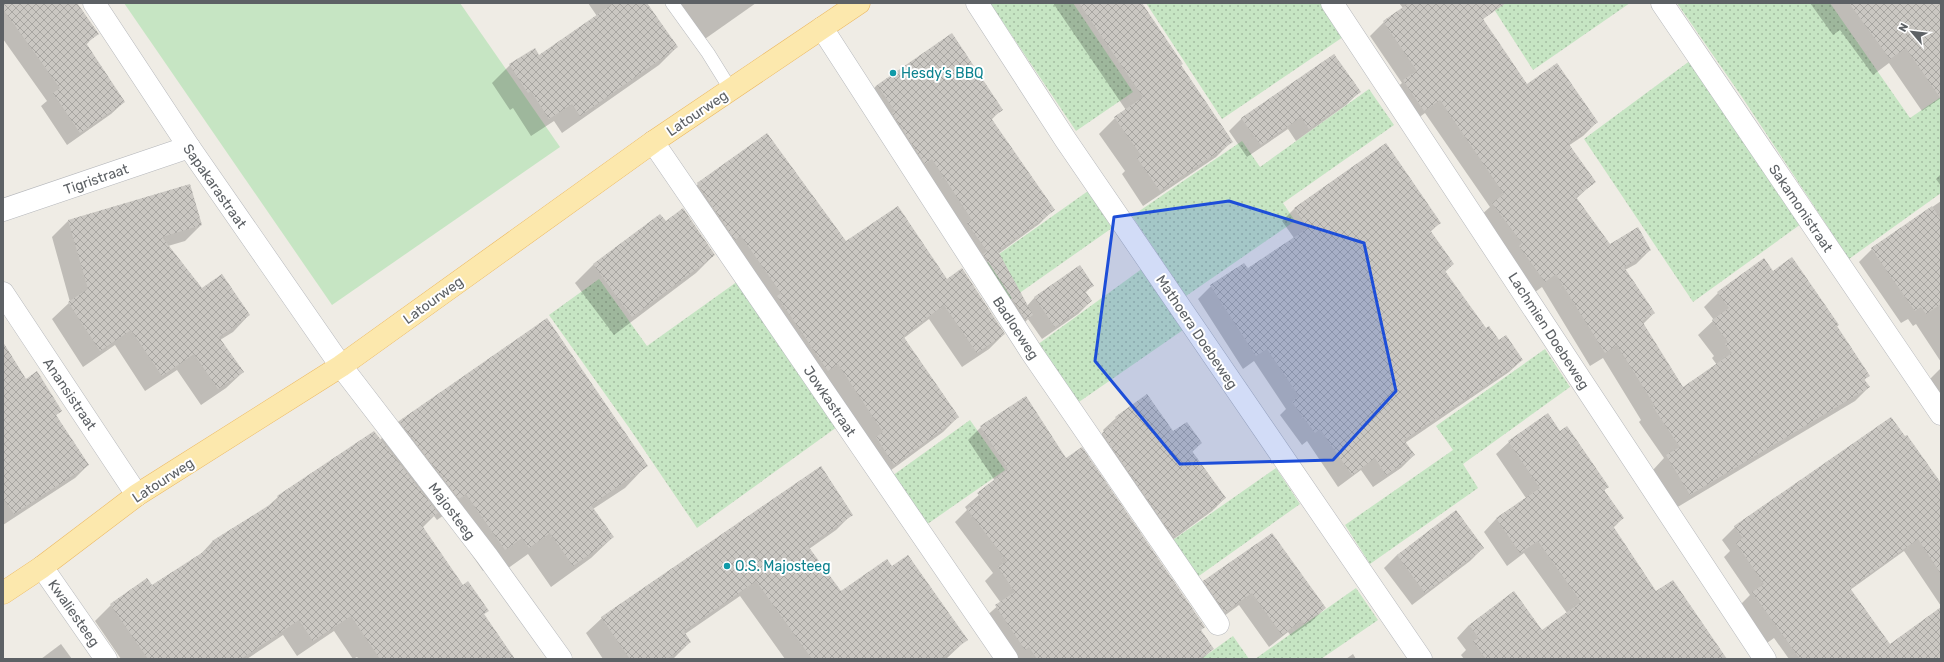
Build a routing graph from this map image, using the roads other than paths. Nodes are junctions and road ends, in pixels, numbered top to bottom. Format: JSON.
{"nodes":[{"id":1,"x":94,"y":3,"type":"edge"},
{"id":2,"x":672,"y":3,"type":"edge"},
{"id":3,"x":859,"y":3,"type":"edge"},
{"id":4,"x":977,"y":3,"type":"edge"},
{"id":5,"x":1332,"y":3,"type":"edge"},
{"id":6,"x":1662,"y":3,"type":"edge"},
{"id":7,"x":822,"y":28,"type":"junction"},
{"id":8,"x":731,"y":90,"type":"junction"},
{"id":9,"x":653,"y":142,"type":"junction"},
{"id":10,"x":188,"y":148,"type":"junction"},
{"id":11,"x":3,"y":210,"type":"edge"},
{"id":12,"x":3,"y":293,"type":"edge"},
{"id":13,"x":341,"y":366,"type":"junction"},
{"id":14,"x":1941,"y":414,"type":"edge"},
{"id":15,"x":137,"y":495,"type":"junction"},
{"id":16,"x":42,"y":567,"type":"junction"},
{"id":17,"x":3,"y":593,"type":"edge"},
{"id":18,"x":1218,"y":624,"type":"dead end"},
{"id":19,"x":106,"y":659,"type":"edge"},
{"id":20,"x":561,"y":659,"type":"edge"},
{"id":21,"x":1007,"y":659,"type":"edge"},
{"id":22,"x":1421,"y":659,"type":"edge"},
{"id":23,"x":1765,"y":659,"type":"edge"}],
"edges":[{"from":1,"to":10,"type":"street","name":"Sapakarastraat"},
{"from":2,"to":8,"type":"lane"},
{"from":3,"to":7,"type":"main road","name":"Latourweg"},
{"from":4,"to":22,"type":"street","name":"Mathoera Doebeweg"},
{"from":5,"to":23,"type":"street","name":"Lachmien Doebeweg"},
{"from":6,"to":14,"type":"street","name":"Sakamonistraat"},
{"from":7,"to":8,"type":"main road","name":"Latourweg"},
{"from":7,"to":18,"type":"street","name":"Badloeweg"},
{"from":8,"to":9,"type":"main road","name":"Latourweg"},
{"from":9,"to":13,"type":"main road","name":"Latourweg"},
{"from":9,"to":21,"type":"street","name":"Jowkastraat"},
{"from":10,"to":11,"type":"street","name":"Tigristraat"},
{"from":10,"to":13,"type":"street","name":"Sapakarastraat"},
{"from":12,"to":15,"type":"street","name":"Anansistraat"},
{"from":13,"to":15,"type":"main road","name":"Latourweg"},
{"from":13,"to":20,"type":"street","name":"Majosteeg"},
{"from":15,"to":16,"type":"main road","name":"Latourweg"},
{"from":16,"to":17,"type":"main road","name":"Latourweg"},
{"from":16,"to":19,"type":"street","name":"Kwaliesteeg"}]}
